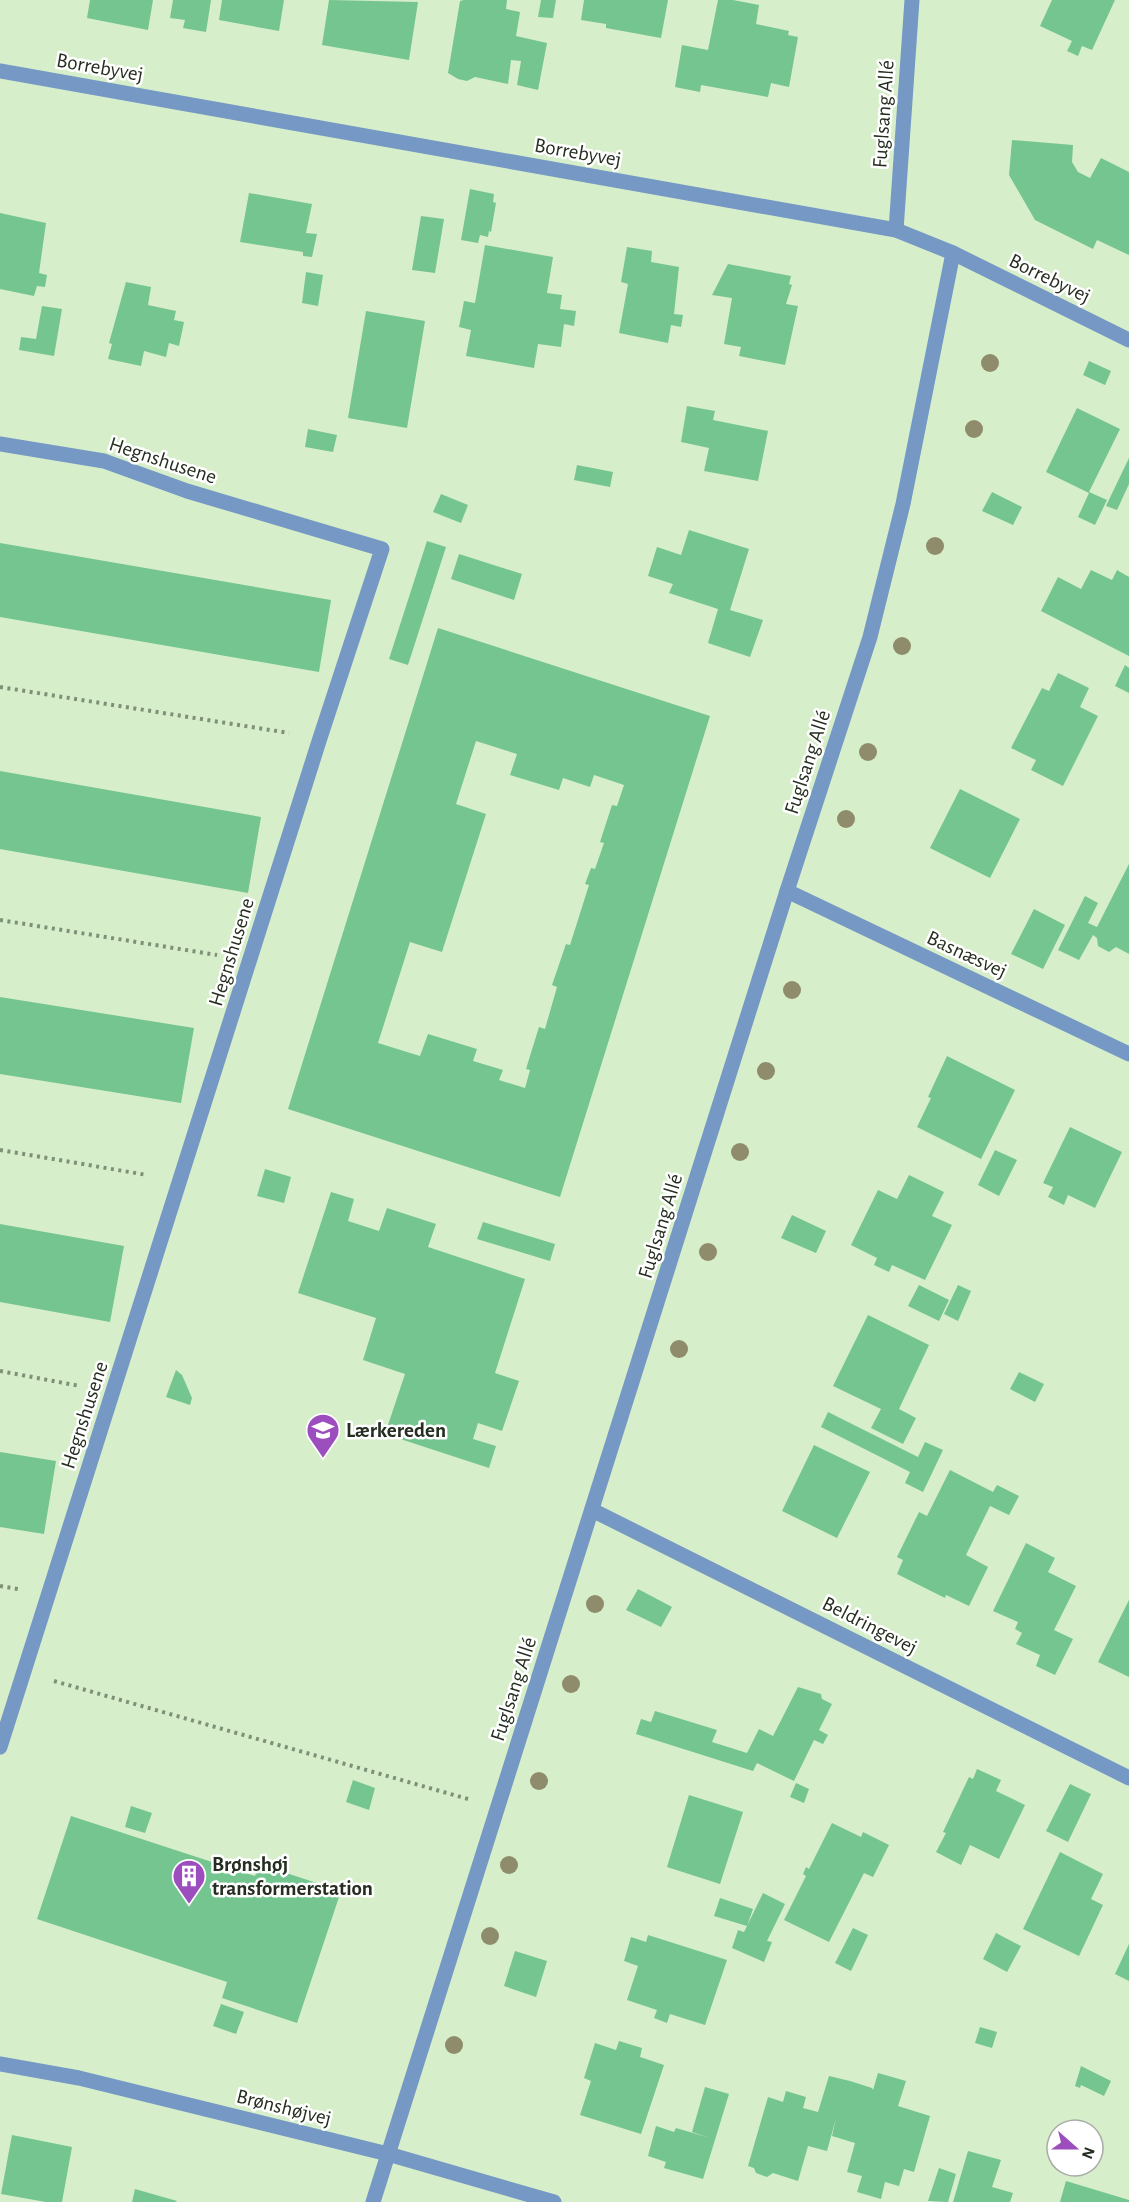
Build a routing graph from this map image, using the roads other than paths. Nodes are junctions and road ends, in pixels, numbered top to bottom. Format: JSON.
{"nodes":[{"id":1,"x":912,"y":0,"type":"edge"},
{"id":2,"x":0,"y":71,"type":"edge"},
{"id":3,"x":896,"y":230,"type":"junction"},
{"id":4,"x":953,"y":253,"type":"junction"},
{"id":5,"x":1129,"y":340,"type":"edge"},
{"id":6,"x":0,"y":444,"type":"edge"},
{"id":7,"x":787,"y":891,"type":"junction"},
{"id":8,"x":1129,"y":1054,"type":"edge"},
{"id":9,"x":592,"y":1510,"type":"junction"},
{"id":10,"x":0,"y":1747,"type":"edge"},
{"id":11,"x":1129,"y":1778,"type":"edge"},
{"id":12,"x":0,"y":2064,"type":"edge"},
{"id":13,"x":388,"y":2154,"type":"junction"},
{"id":14,"x":373,"y":2202,"type":"edge"},
{"id":15,"x":554,"y":2202,"type":"edge"}],
"edges":[{"from":1,"to":3,"type":"street","name":"Fuglsang Allé"},
{"from":2,"to":3,"type":"street","name":"Borrebyvej"},
{"from":3,"to":4,"type":"street","name":"Borrebyvej"},
{"from":4,"to":5,"type":"street","name":"Borrebyvej"},
{"from":4,"to":7,"type":"street","name":"Fuglsang Allé"},
{"from":6,"to":10,"type":"street","name":"Hegnshusene"},
{"from":7,"to":8,"type":"street","name":"Basnæsvej"},
{"from":7,"to":9,"type":"street","name":"Fuglsang Allé"},
{"from":9,"to":11,"type":"street","name":"Beldringevej"},
{"from":9,"to":13,"type":"street","name":"Fuglsang Allé"},
{"from":12,"to":13,"type":"street","name":"Brønshøjvej"},
{"from":13,"to":14,"type":"street","name":"Fuglsang Allé"},
{"from":13,"to":15,"type":"street","name":"Brønshøjvej"}]}
